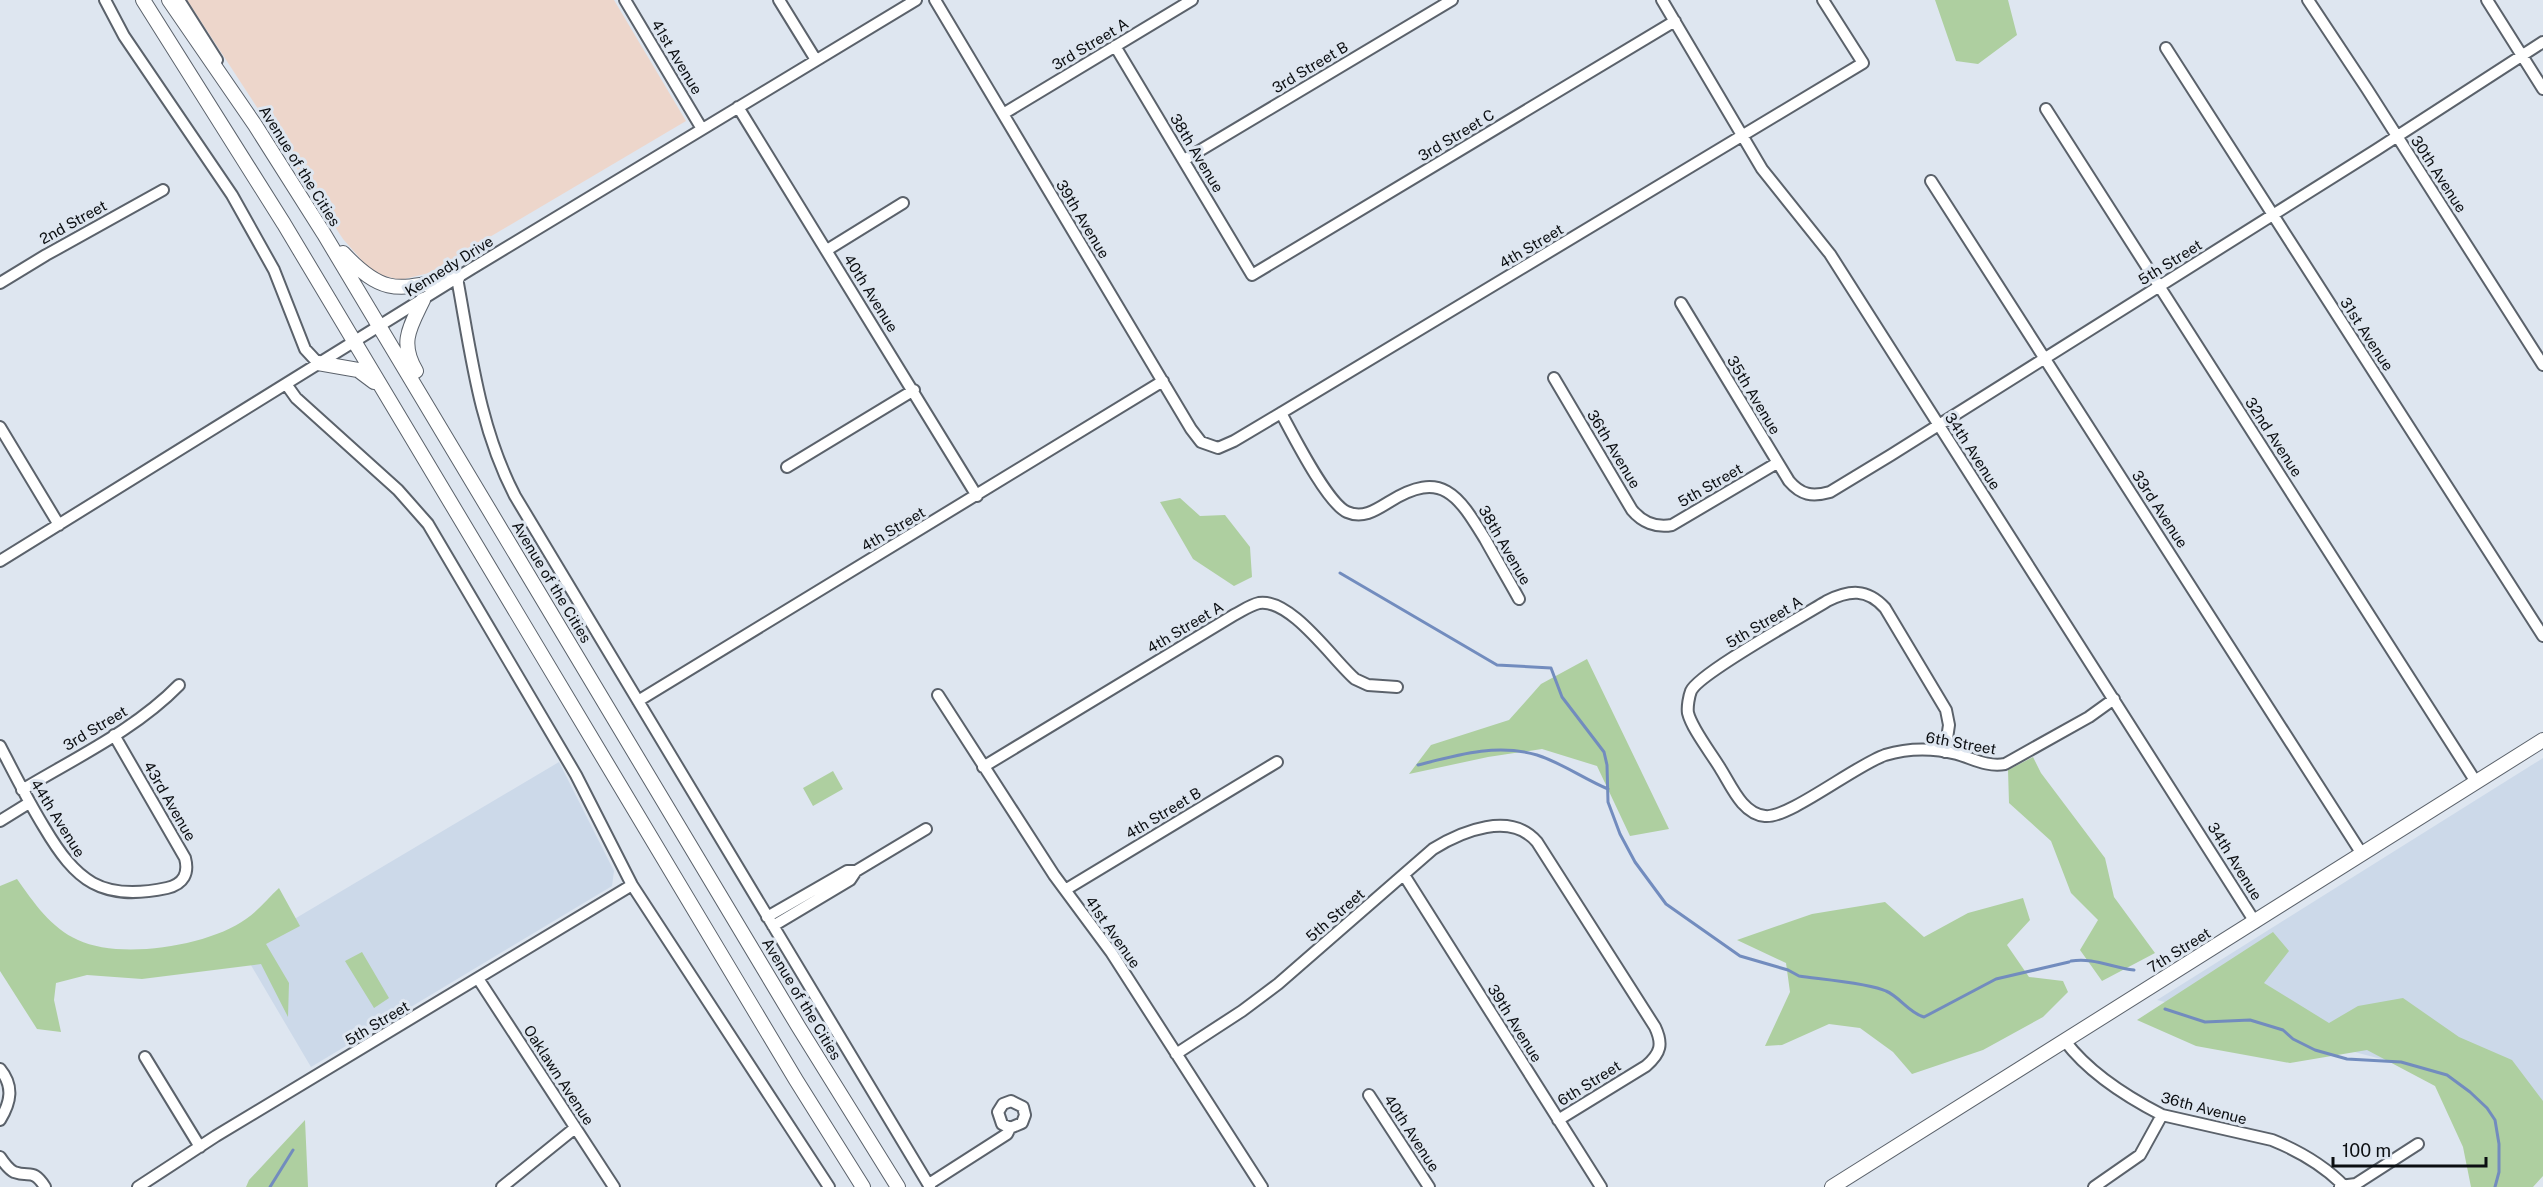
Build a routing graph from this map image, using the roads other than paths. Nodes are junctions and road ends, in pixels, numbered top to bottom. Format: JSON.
{"nodes":[{"id":1,"x":105,"y":0,"type":"edge"},
{"id":2,"x":143,"y":0,"type":"edge"},
{"id":3,"x":169,"y":0,"type":"edge"},
{"id":4,"x":179,"y":0,"type":"edge"},
{"id":5,"x":625,"y":0,"type":"edge"},
{"id":6,"x":779,"y":0,"type":"edge"},
{"id":7,"x":916,"y":0,"type":"edge"},
{"id":8,"x":936,"y":0,"type":"edge"},
{"id":9,"x":1192,"y":0,"type":"edge"},
{"id":10,"x":1452,"y":0,"type":"edge"},
{"id":11,"x":1662,"y":0,"type":"edge"},
{"id":12,"x":1823,"y":0,"type":"edge"},
{"id":13,"x":2308,"y":0,"type":"edge"},
{"id":14,"x":2487,"y":0,"type":"edge"},
{"id":15,"x":1676,"y":21,"type":"junction"},
{"id":16,"x":2543,"y":42,"type":"edge"},
{"id":17,"x":1115,"y":46,"type":"junction"},
{"id":18,"x":2166,"y":48,"type":"dead end"},
{"id":19,"x":2522,"y":55,"type":"junction"},
{"id":20,"x":816,"y":60,"type":"junction"},
{"id":21,"x":2543,"y":89,"type":"edge"},
{"id":22,"x":738,"y":107,"type":"junction"},
{"id":23,"x":243,"y":108,"type":"junction"},
{"id":24,"x":2046,"y":109,"type":"dead end"},
{"id":25,"x":1003,"y":114,"type":"junction"},
{"id":26,"x":702,"y":129,"type":"junction"},
{"id":27,"x":1743,"y":136,"type":"junction"},
{"id":28,"x":2397,"y":136,"type":"junction"},
{"id":29,"x":1184,"y":160,"type":"junction"},
{"id":30,"x":1930,"y":182,"type":"dead end"},
{"id":31,"x":163,"y":190,"type":"dead end"},
{"id":32,"x":903,"y":203,"type":"dead end"},
{"id":33,"x":2273,"y":214,"type":"junction"},
{"id":34,"x":314,"y":217,"type":"junction"},
{"id":35,"x":827,"y":250,"type":"junction"},
{"id":36,"x":1252,"y":275,"type":"joint"},
{"id":37,"x":457,"y":278,"type":"junction"},
{"id":38,"x":0,"y":283,"type":"edge"},
{"id":39,"x":2159,"y":286,"type":"junction"},
{"id":40,"x":423,"y":300,"type":"junction"},
{"id":41,"x":1681,"y":303,"type":"dead end"},
{"id":42,"x":380,"y":325,"type":"junction"},
{"id":43,"x":354,"y":342,"type":"junction"},
{"id":44,"x":2045,"y":358,"type":"junction"},
{"id":45,"x":318,"y":363,"type":"junction"},
{"id":46,"x":2543,"y":365,"type":"edge"},
{"id":47,"x":1554,"y":378,"type":"dead end"},
{"id":48,"x":1163,"y":381,"type":"junction"},
{"id":49,"x":286,"y":384,"type":"junction"},
{"id":50,"x":914,"y":390,"type":"junction"},
{"id":51,"x":384,"y":391,"type":"junction"},
{"id":52,"x":1281,"y":413,"type":"junction"},
{"id":53,"x":1938,"y":424,"type":"junction"},
{"id":54,"x":0,"y":427,"type":"edge"},
{"id":55,"x":1211,"y":447,"type":"joint"},
{"id":56,"x":1777,"y":463,"type":"junction"},
{"id":57,"x":787,"y":467,"type":"dead end"},
{"id":58,"x":1808,"y":495,"type":"joint"},
{"id":59,"x":977,"y":496,"type":"junction"},
{"id":60,"x":59,"y":525,"type":"junction"},
{"id":61,"x":1657,"y":526,"type":"joint"},
{"id":62,"x":512,"y":546,"type":"junction"},
{"id":63,"x":0,"y":561,"type":"edge"},
{"id":64,"x":1519,"y":599,"type":"dead end"},
{"id":65,"x":2543,"y":636,"type":"edge"},
{"id":66,"x":179,"y":685,"type":"dead end"},
{"id":67,"x":1397,"y":687,"type":"dead end"},
{"id":68,"x":938,"y":695,"type":"dead end"},
{"id":69,"x":2114,"y":699,"type":"junction"},
{"id":70,"x":638,"y":701,"type":"junction"},
{"id":71,"x":114,"y":735,"type":"junction"},
{"id":72,"x":2543,"y":740,"type":"edge"},
{"id":73,"x":0,"y":746,"type":"edge"},
{"id":74,"x":1945,"y":752,"type":"junction"},
{"id":75,"x":1277,"y":762,"type":"dead end"},
{"id":76,"x":983,"y":767,"type":"junction"},
{"id":77,"x":2476,"y":782,"type":"junction"},
{"id":78,"x":22,"y":790,"type":"junction"},
{"id":79,"x":29,"y":803,"type":"junction"},
{"id":80,"x":1765,"y":816,"type":"joint"},
{"id":81,"x":0,"y":821,"type":"edge"},
{"id":82,"x":926,"y":829,"type":"dead end"},
{"id":83,"x":2362,"y":854,"type":"junction"},
{"id":84,"x":1404,"y":875,"type":"junction"},
{"id":85,"x":179,"y":883,"type":"joint"},
{"id":86,"x":632,"y":885,"type":"junction"},
{"id":87,"x":1065,"y":890,"type":"junction"},
{"id":88,"x":770,"y":922,"type":"junction"},
{"id":89,"x":2255,"y":922,"type":"junction"},
{"id":90,"x":478,"y":980,"type":"junction"},
{"id":91,"x":2065,"y":1041,"type":"junction"},
{"id":92,"x":1660,"y":1048,"type":"joint"},
{"id":93,"x":1176,"y":1054,"type":"junction"},
{"id":94,"x":145,"y":1057,"type":"dead end"},
{"id":95,"x":0,"y":1069,"type":"edge"},
{"id":96,"x":1369,"y":1095,"type":"dead end"},
{"id":97,"x":2162,"y":1115,"type":"junction"},
{"id":98,"x":0,"y":1120,"type":"edge"},
{"id":99,"x":1558,"y":1120,"type":"junction"},
{"id":100,"x":575,"y":1128,"type":"junction"},
{"id":101,"x":1010,"y":1128,"type":"dead end"},
{"id":102,"x":2418,"y":1144,"type":"dead end"},
{"id":103,"x":200,"y":1147,"type":"junction"},
{"id":104,"x":0,"y":1157,"type":"edge"},
{"id":105,"x":929,"y":1185,"type":"edge"},
{"id":106,"x":2342,"y":1186,"type":"edge"},
{"id":107,"x":45,"y":1187,"type":"edge"},
{"id":108,"x":138,"y":1187,"type":"edge"},
{"id":109,"x":502,"y":1187,"type":"edge"},
{"id":110,"x":614,"y":1187,"type":"edge"},
{"id":111,"x":829,"y":1187,"type":"edge"},
{"id":112,"x":863,"y":1187,"type":"edge"},
{"id":113,"x":898,"y":1187,"type":"edge"},
{"id":114,"x":1262,"y":1187,"type":"edge"},
{"id":115,"x":1429,"y":1187,"type":"edge"},
{"id":116,"x":1601,"y":1187,"type":"edge"},
{"id":117,"x":1832,"y":1187,"type":"edge"},
{"id":118,"x":2094,"y":1187,"type":"edge"}],
"edges":[{"from":1,"to":45,"type":"street"},
{"from":2,"to":43,"type":"main road"},
{"from":3,"to":23,"type":"main road","name":"Avenue of the Cities"},
{"from":4,"to":23,"type":"street"},
{"from":5,"to":26,"type":"street","name":"41st Avenue"},
{"from":6,"to":20,"type":"street"},
{"from":7,"to":20,"type":"street","name":"Kennedy Drive"},
{"from":8,"to":25,"type":"street","name":"39th Avenue"},
{"from":9,"to":17,"type":"street","name":"3rd Street A"},
{"from":10,"to":29,"type":"street","name":"3rd Street B"},
{"from":11,"to":15,"type":"street","name":"34th Avenue"},
{"from":12,"to":27,"type":"street","name":"4th Street"},
{"from":13,"to":28,"type":"street","name":"30th Avenue"},
{"from":14,"to":19,"type":"street"},
{"from":15,"to":27,"type":"street","name":"34th Avenue"},
{"from":15,"to":36,"type":"street","name":"3rd Street C"},
{"from":16,"to":19,"type":"street","name":"5th Street"},
{"from":17,"to":25,"type":"street","name":"3rd Street A"},
{"from":17,"to":29,"type":"street","name":"38th Avenue"},
{"from":18,"to":33,"type":"street","name":"31st Avenue"},
{"from":19,"to":21,"type":"street"},
{"from":19,"to":28,"type":"street","name":"5th Street"},
{"from":20,"to":22,"type":"street","name":"Kennedy Drive"},
{"from":22,"to":26,"type":"street","name":"Kennedy Drive"},
{"from":22,"to":35,"type":"street","name":"40th Avenue"},
{"from":23,"to":34,"type":"main road","name":"Avenue of the Cities"},
{"from":24,"to":39,"type":"street","name":"32nd Avenue"},
{"from":25,"to":48,"type":"street","name":"39th Avenue"},
{"from":26,"to":37,"type":"street","name":"Kennedy Drive"},
{"from":27,"to":52,"type":"street","name":"4th Street"},
{"from":27,"to":53,"type":"street","name":"34th Avenue"},
{"from":28,"to":33,"type":"street","name":"5th Street"},
{"from":28,"to":46,"type":"street","name":"30th Avenue"},
{"from":29,"to":36,"type":"street","name":"38th Avenue"},
{"from":30,"to":44,"type":"street","name":"33rd Avenue"},
{"from":31,"to":38,"type":"street","name":"2nd Street"},
{"from":32,"to":35,"type":"street"},
{"from":33,"to":39,"type":"street","name":"5th Street"},
{"from":33,"to":65,"type":"street","name":"31st Avenue"},
{"from":34,"to":37,"type":"main road"},
{"from":34,"to":42,"type":"main road","name":"Avenue of the Cities"},
{"from":35,"to":50,"type":"street","name":"40th Avenue"},
{"from":37,"to":40,"type":"street","name":"Kennedy Drive"},
{"from":37,"to":70,"type":"street","name":"Avenue of the Cities"},
{"from":39,"to":44,"type":"street","name":"5th Street"},
{"from":39,"to":77,"type":"street","name":"32nd Avenue"},
{"from":40,"to":42,"type":"street","name":"Kennedy Drive"},
{"from":40,"to":62,"type":"main road"},
{"from":41,"to":56,"type":"street","name":"35th Avenue"},
{"from":42,"to":43,"type":"street","name":"Kennedy Drive"},
{"from":42,"to":62,"type":"main road","name":"Avenue of the Cities"},
{"from":43,"to":45,"type":"street","name":"Kennedy Drive"},
{"from":43,"to":51,"type":"main road"},
{"from":44,"to":53,"type":"street","name":"5th Street"},
{"from":44,"to":83,"type":"street","name":"33rd Avenue"},
{"from":45,"to":49,"type":"street","name":"Kennedy Drive"},
{"from":45,"to":51,"type":"main road"},
{"from":47,"to":61,"type":"street","name":"36th Avenue"},
{"from":48,"to":55,"type":"street","name":"39th Avenue"},
{"from":48,"to":59,"type":"street","name":"4th Street"},
{"from":49,"to":60,"type":"street","name":"Kennedy Drive"},
{"from":49,"to":86,"type":"street"},
{"from":50,"to":57,"type":"street"},
{"from":50,"to":59,"type":"street","name":"40th Avenue"},
{"from":51,"to":112,"type":"main road"},
{"from":52,"to":55,"type":"street","name":"4th Street"},
{"from":52,"to":64,"type":"street","name":"38th Avenue"},
{"from":53,"to":58,"type":"street","name":"5th Street"},
{"from":53,"to":69,"type":"street","name":"34th Avenue"},
{"from":54,"to":60,"type":"street"},
{"from":56,"to":58,"type":"street","name":"35th Avenue"},
{"from":56,"to":61,"type":"street","name":"5th Street"},
{"from":59,"to":70,"type":"street","name":"4th Street"},
{"from":60,"to":63,"type":"street","name":"Kennedy Drive"},
{"from":62,"to":113,"type":"main road","name":"Avenue of the Cities"},
{"from":66,"to":71,"type":"street","name":"3rd Street"},
{"from":67,"to":76,"type":"street","name":"4th Street A"},
{"from":68,"to":76,"type":"street","name":"41st Avenue"},
{"from":69,"to":74,"type":"street","name":"6th Street"},
{"from":69,"to":89,"type":"street","name":"34th Avenue"},
{"from":70,"to":88,"type":"street","name":"Avenue of the Cities"},
{"from":71,"to":78,"type":"street","name":"3rd Street"},
{"from":71,"to":85,"type":"street","name":"43rd Avenue"},
{"from":72,"to":77,"type":"main road","name":"7th Street"},
{"from":73,"to":78,"type":"street","name":"44th Avenue"},
{"from":74,"to":80,"type":"street","name":"6th Street"},
{"from":74,"to":80,"type":"street","name":"5th Street A"},
{"from":75,"to":87,"type":"street","name":"4th Street B"},
{"from":76,"to":87,"type":"street","name":"41st Avenue"},
{"from":77,"to":83,"type":"main road","name":"7th Street"},
{"from":78,"to":79,"type":"street","name":"44th Avenue"},
{"from":79,"to":81,"type":"street"},
{"from":79,"to":85,"type":"street","name":"44th Avenue"},
{"from":82,"to":88,"type":"street"},
{"from":83,"to":89,"type":"main road","name":"7th Street"},
{"from":84,"to":92,"type":"street","name":"5th Street"},
{"from":84,"to":93,"type":"street","name":"5th Street"},
{"from":84,"to":99,"type":"street","name":"39th Avenue"},
{"from":86,"to":90,"type":"street","name":"5th Street"},
{"from":86,"to":111,"type":"street"},
{"from":87,"to":93,"type":"street","name":"41st Avenue"},
{"from":88,"to":105,"type":"street","name":"Avenue of the Cities"},
{"from":89,"to":91,"type":"main road","name":"7th Street"},
{"from":90,"to":100,"type":"street","name":"Oaklawn Avenue"},
{"from":90,"to":103,"type":"street","name":"5th Street"},
{"from":91,"to":97,"type":"street","name":"36th Avenue"},
{"from":91,"to":117,"type":"main road","name":"7th Street"},
{"from":92,"to":99,"type":"street","name":"6th Street"},
{"from":93,"to":114,"type":"street","name":"41st Avenue"},
{"from":94,"to":103,"type":"street"},
{"from":95,"to":98,"type":"street"},
{"from":96,"to":115,"type":"street","name":"40th Avenue"},
{"from":97,"to":106,"type":"street","name":"36th Avenue"},
{"from":97,"to":118,"type":"street"},
{"from":99,"to":116,"type":"street","name":"39th Avenue"},
{"from":100,"to":109,"type":"street"},
{"from":100,"to":110,"type":"street","name":"Oaklawn Avenue"},
{"from":101,"to":105,"type":"street"},
{"from":102,"to":106,"type":"street"},
{"from":103,"to":108,"type":"street","name":"5th Street"},
{"from":104,"to":107,"type":"street"}]}
